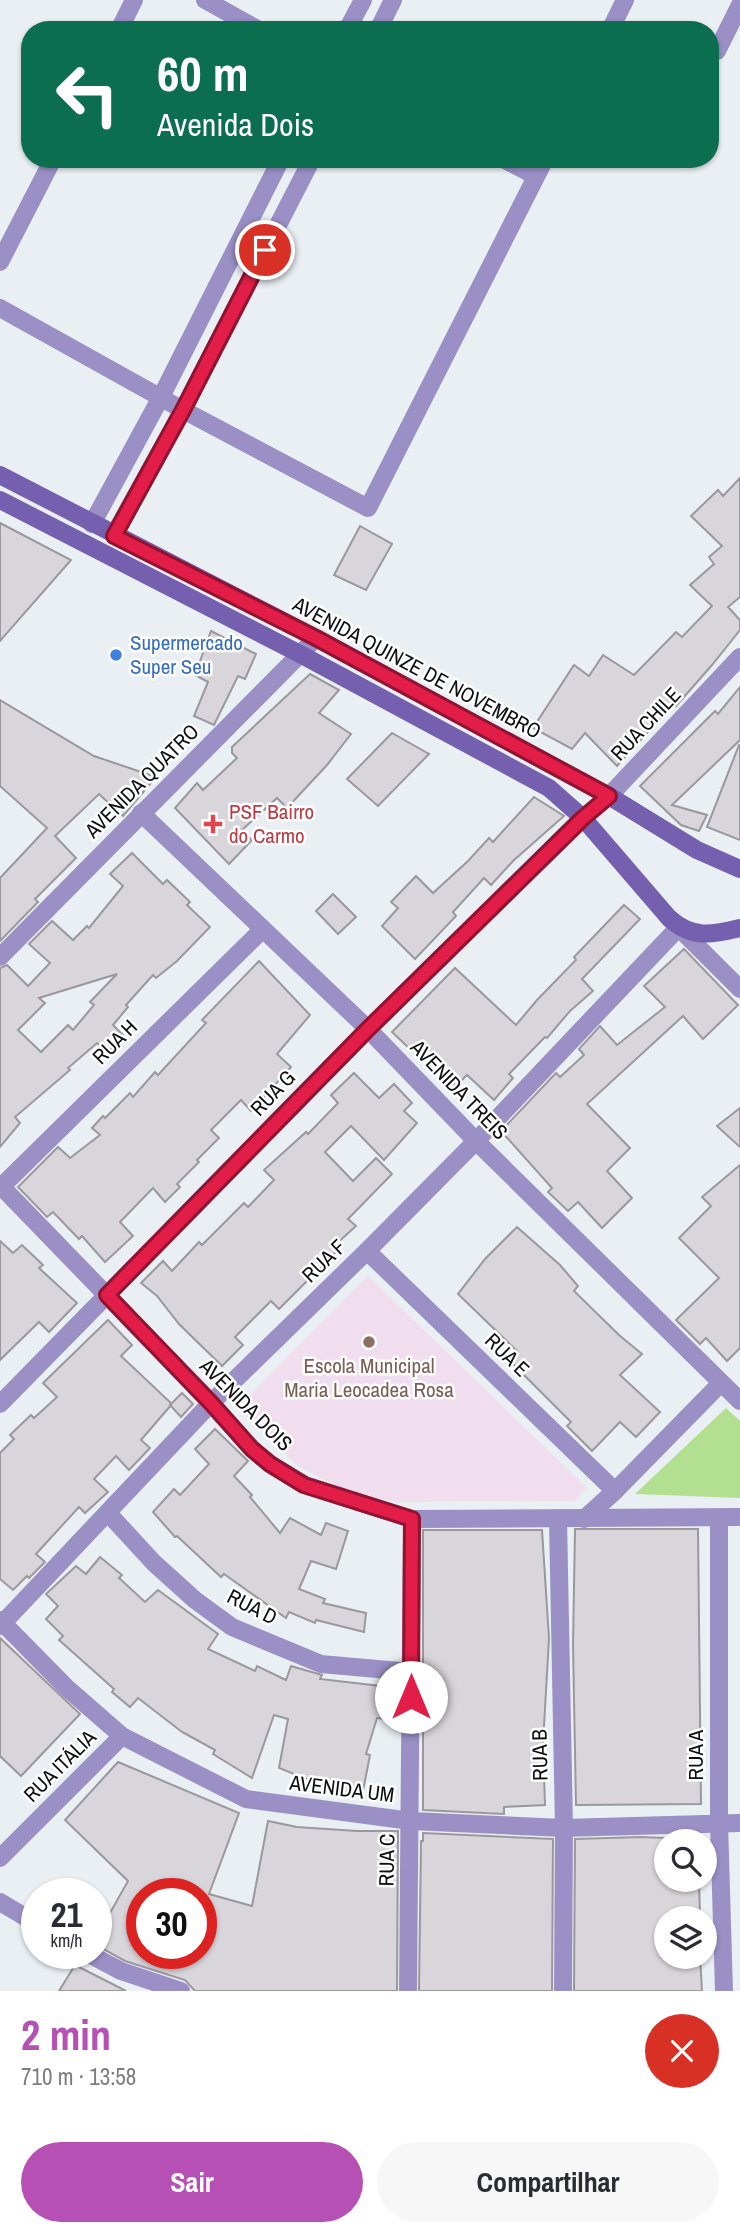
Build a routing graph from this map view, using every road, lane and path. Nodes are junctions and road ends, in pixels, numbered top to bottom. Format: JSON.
{"nodes":[{"id":1,"x":134,"y":0,"type":"edge"},
{"id":2,"x":205,"y":0,"type":"edge"},
{"id":3,"x":363,"y":0,"type":"edge"},
{"id":4,"x":393,"y":0,"type":"edge"},
{"id":5,"x":625,"y":0,"type":"edge"},
{"id":6,"x":740,"y":5,"type":"edge"},
{"id":7,"x":124,"y":21,"type":"edge"},
{"id":8,"x":243,"y":21,"type":"edge"},
{"id":9,"x":352,"y":21,"type":"edge"},
{"id":10,"x":383,"y":21,"type":"edge"},
{"id":11,"x":614,"y":21,"type":"edge"},
{"id":12,"x":719,"y":47,"type":"edge"},
{"id":13,"x":48,"y":168,"type":"edge"},
{"id":14,"x":276,"y":168,"type":"edge"},
{"id":15,"x":307,"y":168,"type":"edge"},
{"id":16,"x":520,"y":168,"type":"edge"},
{"id":17,"x":540,"y":168,"type":"edge"},
{"id":18,"x":536,"y":176,"type":"junction"},
{"id":19,"x":0,"y":262,"type":"edge"},
{"id":20,"x":0,"y":308,"type":"edge"},
{"id":21,"x":161,"y":397,"type":"junction"},
{"id":22,"x":183,"y":410,"type":"junction"},
{"id":23,"x":0,"y":475,"type":"edge"},
{"id":24,"x":0,"y":500,"type":"edge"},
{"id":25,"x":92,"y":524,"type":"junction"},
{"id":26,"x":114,"y":536,"type":"junction"},
{"id":27,"x":316,"y":638,"type":"junction"},
{"id":28,"x":300,"y":654,"type":"junction"},
{"id":29,"x":740,"y":657,"type":"edge"},
{"id":30,"x":609,"y":796,"type":"junction"},
{"id":31,"x":141,"y":813,"type":"junction"},
{"id":32,"x":583,"y":818,"type":"junction"},
{"id":33,"x":739,"y":870,"type":"edge"},
{"id":34,"x":680,"y":928,"type":"junction"},
{"id":35,"x":740,"y":928,"type":"edge"},
{"id":36,"x":263,"y":929,"type":"junction"},
{"id":37,"x":0,"y":957,"type":"edge"},
{"id":38,"x":740,"y":989,"type":"edge"},
{"id":39,"x":368,"y":1029,"type":"junction"},
{"id":40,"x":476,"y":1141,"type":"junction"},
{"id":41,"x":1,"y":1186,"type":"edge"},
{"id":42,"x":367,"y":1251,"type":"junction"},
{"id":43,"x":107,"y":1295,"type":"junction"},
{"id":44,"x":721,"y":1383,"type":"junction"},
{"id":45,"x":740,"y":1401,"type":"edge"},
{"id":46,"x":211,"y":1403,"type":"junction"},
{"id":47,"x":0,"y":1404,"type":"edge"},
{"id":48,"x":615,"y":1491,"type":"junction"},
{"id":49,"x":108,"y":1513,"type":"junction"},
{"id":50,"x":740,"y":1517,"type":"edge"},
{"id":51,"x":719,"y":1518,"type":"junction"},
{"id":52,"x":412,"y":1519,"type":"junction"},
{"id":53,"x":558,"y":1519,"type":"junction"},
{"id":54,"x":584,"y":1519,"type":"junction"},
{"id":55,"x":1,"y":1623,"type":"edge"},
{"id":56,"x":411,"y":1672,"type":"junction"},
{"id":57,"x":122,"y":1736,"type":"junction"},
{"id":58,"x":411,"y":1821,"type":"junction"},
{"id":59,"x":719,"y":1823,"type":"junction"},
{"id":60,"x":740,"y":1823,"type":"edge"},
{"id":61,"x":564,"y":1828,"type":"junction"},
{"id":62,"x":0,"y":1858,"type":"edge"},
{"id":63,"x":0,"y":1902,"type":"edge"},
{"id":64,"x":21,"y":1914,"type":"edge"},
{"id":65,"x":112,"y":1966,"type":"edge"},
{"id":66,"x":181,"y":1991,"type":"edge"},
{"id":67,"x":408,"y":1991,"type":"edge"},
{"id":68,"x":563,"y":1991,"type":"edge"},
{"id":69,"x":724,"y":1991,"type":"edge"}],
"edges":[{"from":1,"to":7,"type":"street"},
{"from":2,"to":8,"type":"street"},
{"from":3,"to":9,"type":"street"},
{"from":4,"to":10,"type":"street"},
{"from":5,"to":11,"type":"street"},
{"from":6,"to":12,"type":"street"},
{"from":13,"to":19,"type":"street"},
{"from":14,"to":21,"type":"street"},
{"from":15,"to":22,"type":"street"},
{"from":16,"to":18,"type":"street"},
{"from":17,"to":18,"type":"street"},
{"from":18,"to":22,"type":"street"},
{"from":20,"to":21,"type":"street"},
{"from":21,"to":22,"type":"street"},
{"from":21,"to":25,"type":"street"},
{"from":22,"to":26,"type":"street"},
{"from":23,"to":25,"type":"main road","name":"AVENIDA QUINZE DE NOVEMBRO"},
{"from":24,"to":28,"type":"main road","name":"AVENIDA QUINZE DE NOVEMBRO"},
{"from":25,"to":26,"type":"main road","name":"AVENIDA QUINZE DE NOVEMBRO"},
{"from":26,"to":27,"type":"main road","name":"AVENIDA QUINZE DE NOVEMBRO"},
{"from":27,"to":28,"type":"street","name":"AVENIDA QUATRO"},
{"from":27,"to":30,"type":"main road","name":"AVENIDA QUINZE DE NOVEMBRO"},
{"from":28,"to":31,"type":"street","name":"AVENIDA QUATRO"},
{"from":28,"to":32,"type":"main road","name":"AVENIDA QUINZE DE NOVEMBRO"},
{"from":29,"to":30,"type":"street","name":"RUA CHILE"},
{"from":30,"to":32,"type":"street","name":"RUA CHILE"},
{"from":30,"to":33,"type":"main road","name":"AVENIDA QUINZE DE NOVEMBRO"},
{"from":31,"to":36,"type":"street","name":"AVENIDA TREIS"},
{"from":31,"to":37,"type":"street","name":"AVENIDA QUATRO"},
{"from":32,"to":34,"type":"main road","name":"AVENIDA QUINZE DE NOVEMBRO"},
{"from":32,"to":39,"type":"street","name":"RUA G"},
{"from":34,"to":35,"type":"main road"},
{"from":34,"to":38,"type":"street","name":"AVENIDA QUINZE DE NOVEMBRO"},
{"from":34,"to":40,"type":"street","name":"RUA F"},
{"from":36,"to":39,"type":"street","name":"AVENIDA TREIS"},
{"from":36,"to":41,"type":"street","name":"RUA H"},
{"from":39,"to":40,"type":"street","name":"AVENIDA TREIS"},
{"from":39,"to":43,"type":"street","name":"RUA G"},
{"from":40,"to":42,"type":"street","name":"RUA F"},
{"from":40,"to":44,"type":"street","name":"AVENIDA TREIS"},
{"from":41,"to":43,"type":"street","name":"AVENIDA DOIS"},
{"from":42,"to":46,"type":"street","name":"RUA F"},
{"from":42,"to":48,"type":"street","name":"RUA E"},
{"from":43,"to":46,"type":"street","name":"AVENIDA DOIS"},
{"from":43,"to":47,"type":"street","name":"RUA G"},
{"from":44,"to":45,"type":"street","name":"AVENIDA TREIS"},
{"from":44,"to":48,"type":"street"},
{"from":46,"to":49,"type":"street","name":"RUA F"},
{"from":46,"to":52,"type":"street","name":"AVENIDA DOIS"},
{"from":48,"to":54,"type":"street"},
{"from":49,"to":55,"type":"street","name":"RUA F"},
{"from":49,"to":56,"type":"street","name":"RUA D"},
{"from":50,"to":51,"type":"street","name":"AVENIDA DOIS"},
{"from":51,"to":54,"type":"street","name":"AVENIDA DOIS"},
{"from":51,"to":59,"type":"street","name":"RUA A"},
{"from":52,"to":53,"type":"street","name":"AVENIDA DOIS"},
{"from":52,"to":56,"type":"street","name":"RUA C"},
{"from":53,"to":54,"type":"street","name":"AVENIDA DOIS"},
{"from":53,"to":61,"type":"street","name":"RUA B"},
{"from":55,"to":57,"type":"street","name":"AVENIDA UM"},
{"from":56,"to":58,"type":"street","name":"RUA C"},
{"from":57,"to":58,"type":"street","name":"AVENIDA UM"},
{"from":57,"to":62,"type":"street","name":"RUA ITÁLIA"},
{"from":58,"to":61,"type":"street","name":"AVENIDA UM"},
{"from":58,"to":67,"type":"street","name":"RUA C"},
{"from":59,"to":60,"type":"street","name":"AVENIDA UM"},
{"from":59,"to":61,"type":"street","name":"AVENIDA UM"},
{"from":59,"to":69,"type":"street","name":"RUA A"},
{"from":61,"to":68,"type":"street","name":"RUA B"},
{"from":63,"to":64,"type":"street"},
{"from":65,"to":66,"type":"street"}]}
